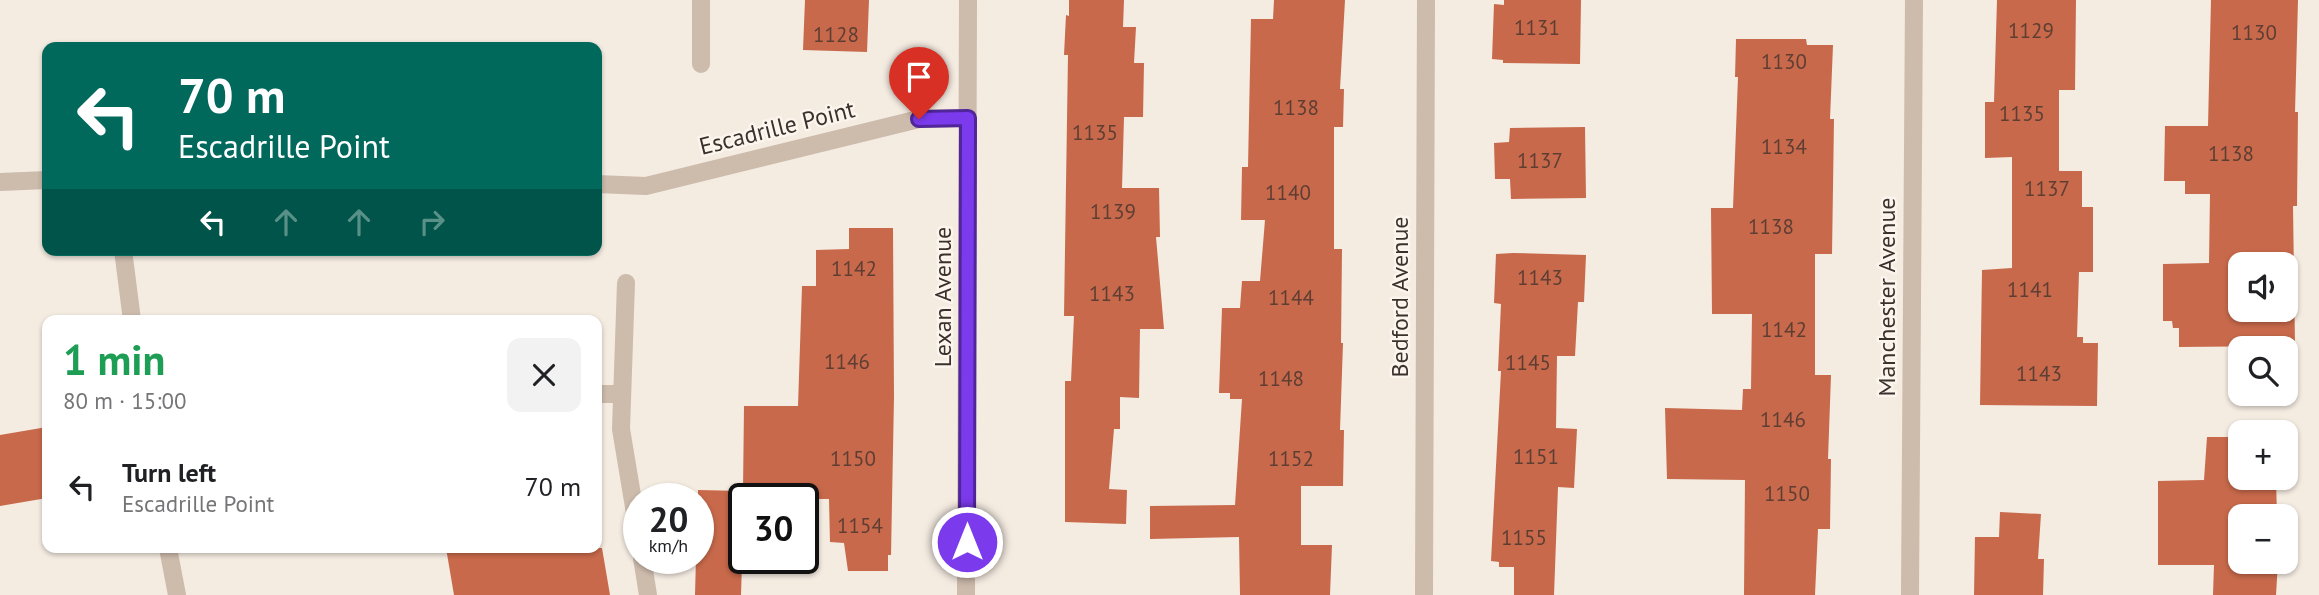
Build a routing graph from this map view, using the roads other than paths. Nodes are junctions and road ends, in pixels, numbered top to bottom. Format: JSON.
{"nodes":[{"id":1,"x":701,"y":0,"type":"edge"},
{"id":2,"x":968,"y":0,"type":"edge"},
{"id":3,"x":1426,"y":0,"type":"edge"},
{"id":4,"x":1914,"y":0,"type":"edge"},
{"id":5,"x":701,"y":64,"type":"dead end"},
{"id":6,"x":968,"y":118,"type":"junction"},
{"id":7,"x":42,"y":180,"type":"edge"},
{"id":8,"x":0,"y":182,"type":"edge"},
{"id":9,"x":602,"y":184,"type":"edge"},
{"id":10,"x":124,"y":256,"type":"edge"},
{"id":11,"x":626,"y":282,"type":"dead end"},
{"id":12,"x":131,"y":315,"type":"edge"},
{"id":13,"x":602,"y":394,"type":"edge"},
{"id":14,"x":622,"y":394,"type":"junction"},
{"id":15,"x":630,"y":483,"type":"edge"},
{"id":16,"x":169,"y":553,"type":"edge"},
{"id":17,"x":645,"y":574,"type":"edge"},
{"id":18,"x":177,"y":595,"type":"edge"},
{"id":19,"x":648,"y":595,"type":"edge"},
{"id":20,"x":966,"y":595,"type":"edge"},
{"id":21,"x":1424,"y":595,"type":"edge"},
{"id":22,"x":1910,"y":595,"type":"edge"}],
"edges":[{"from":1,"to":5,"type":"street"},
{"from":2,"to":6,"type":"street","name":"Lexan Avenue"},
{"from":3,"to":21,"type":"street","name":"Bedford Avenue"},
{"from":4,"to":22,"type":"street","name":"Manchester Avenue"},
{"from":6,"to":9,"type":"street","name":"Escadrille Point"},
{"from":6,"to":20,"type":"street","name":"Lexan Avenue"},
{"from":7,"to":8,"type":"street"},
{"from":10,"to":12,"type":"street"},
{"from":11,"to":14,"type":"street"},
{"from":13,"to":14,"type":"street"},
{"from":14,"to":15,"type":"street"},
{"from":16,"to":18,"type":"street"},
{"from":17,"to":19,"type":"street"}]}
